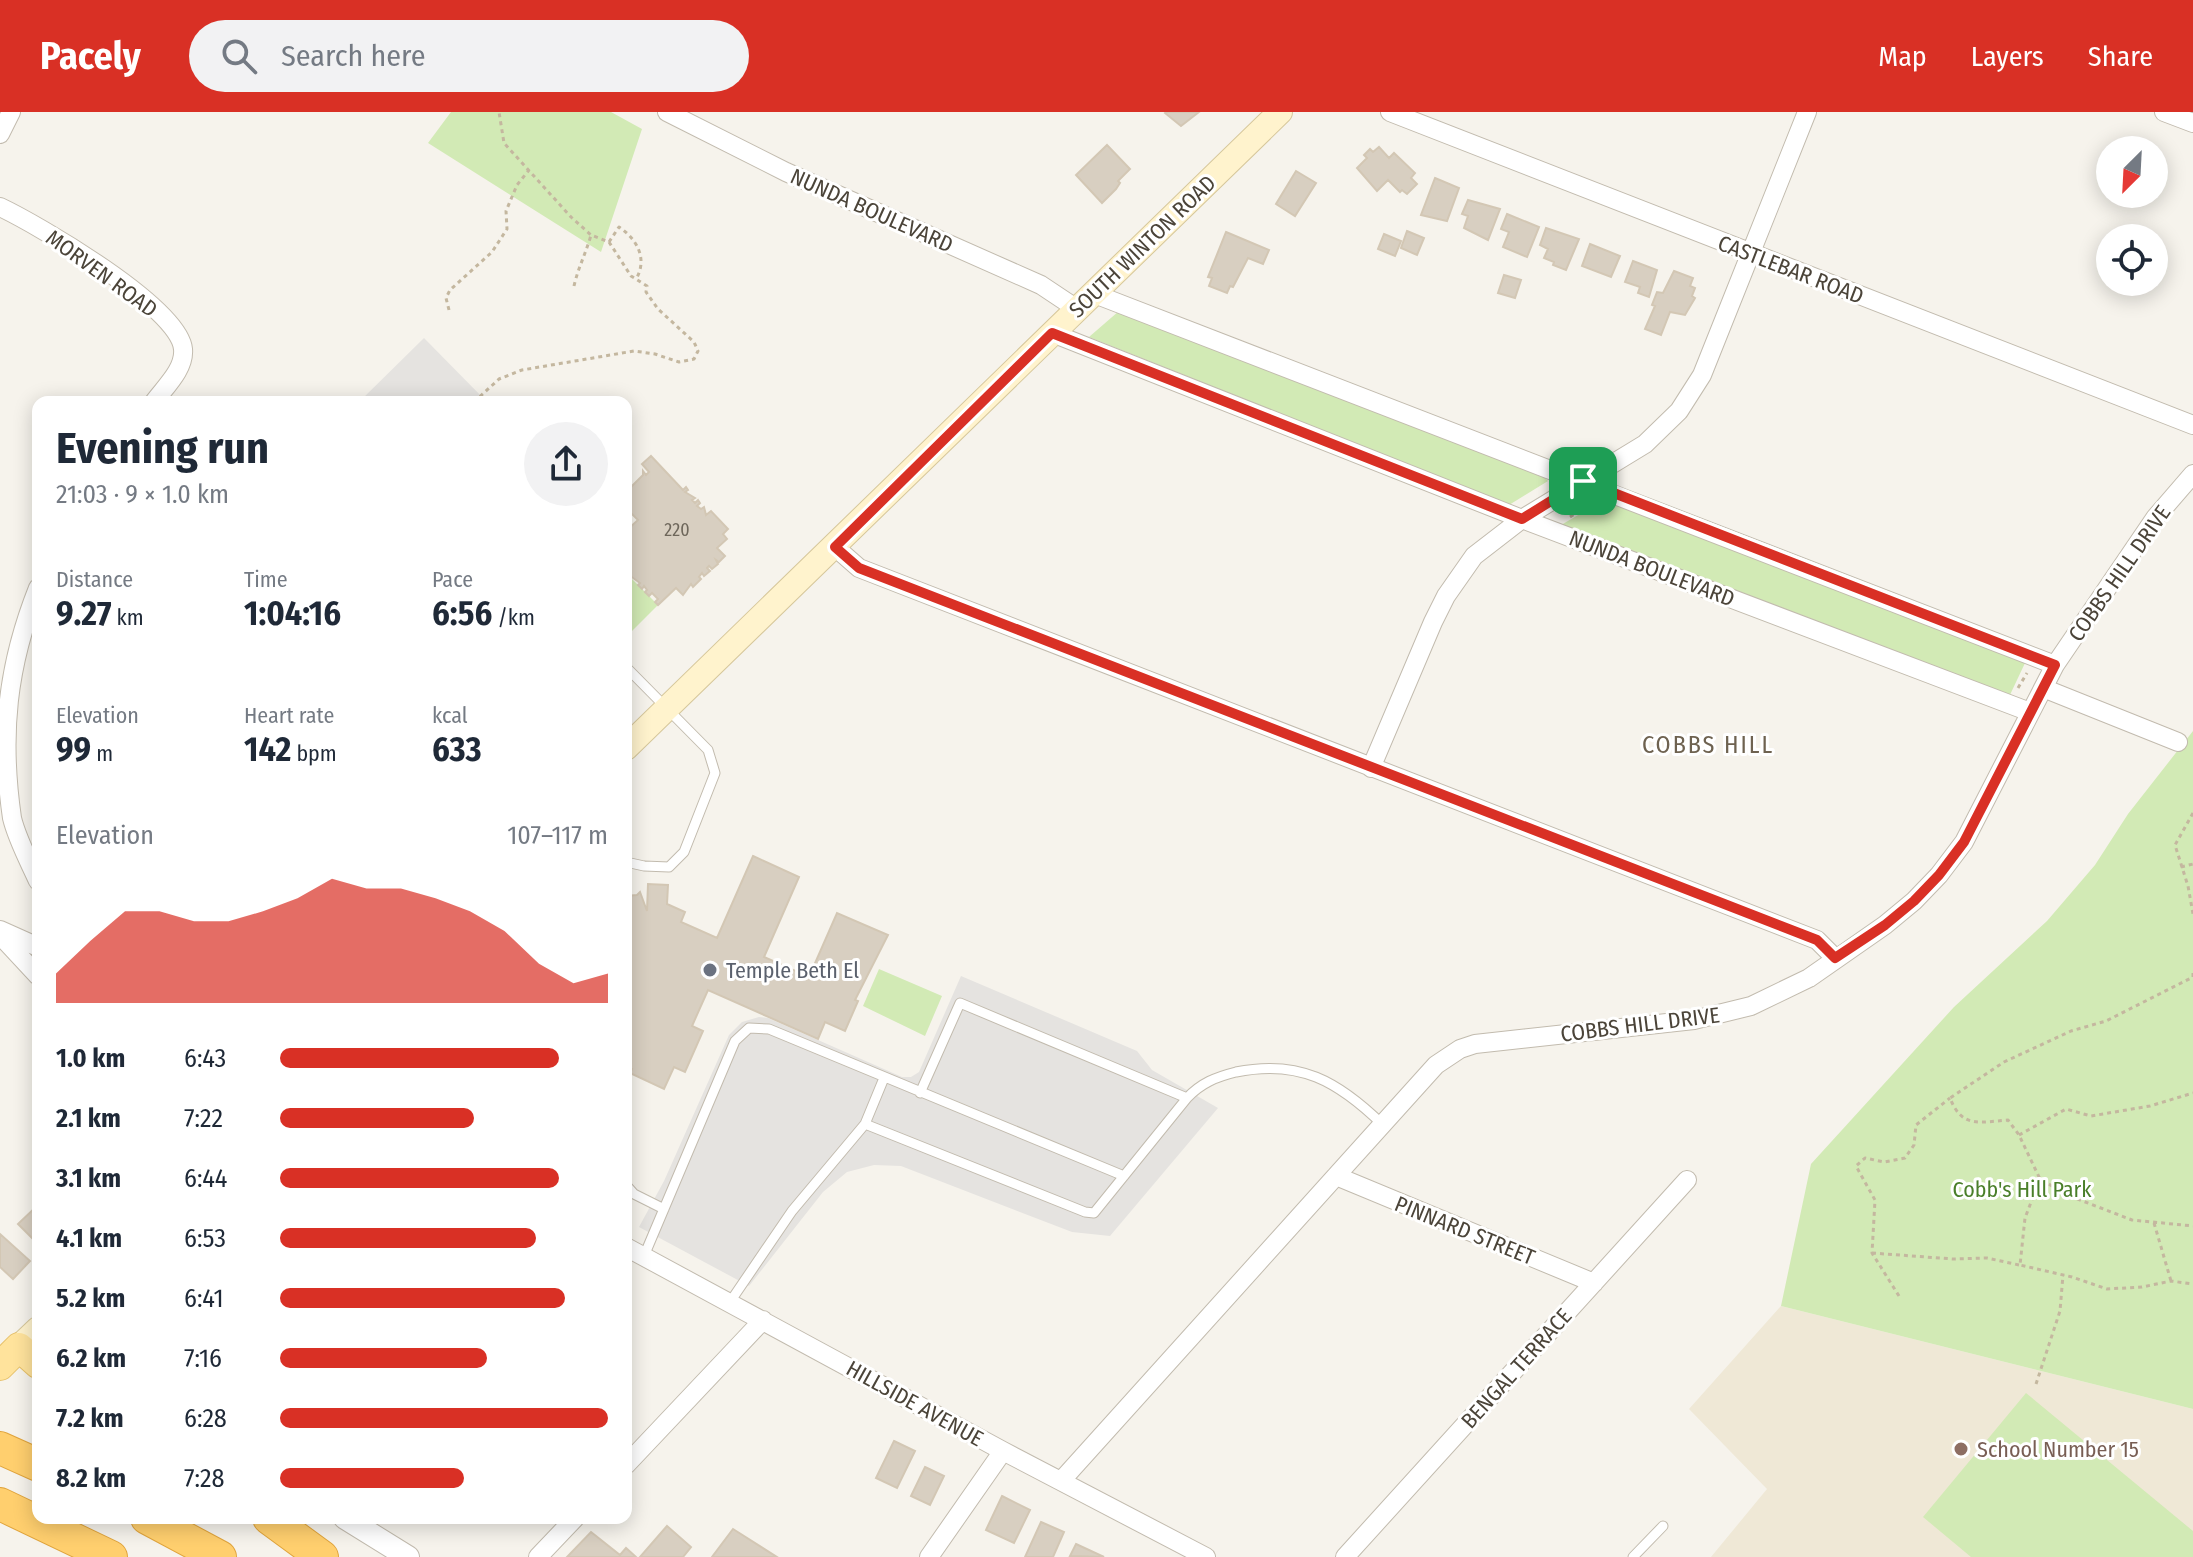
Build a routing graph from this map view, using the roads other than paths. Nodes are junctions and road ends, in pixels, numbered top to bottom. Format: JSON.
{"nodes":[{"id":1,"x":11,"y":112,"type":"edge"},
{"id":2,"x":667,"y":112,"type":"edge"},
{"id":3,"x":1280,"y":112,"type":"edge"},
{"id":4,"x":1390,"y":112,"type":"edge"},
{"id":5,"x":1807,"y":112,"type":"edge"},
{"id":6,"x":2164,"y":112,"type":"edge"},
{"id":7,"x":2193,"y":123,"type":"edge"},
{"id":8,"x":0,"y":134,"type":"edge"},
{"id":9,"x":0,"y":207,"type":"edge"},
{"id":10,"x":1752,"y":254,"type":"junction"},
{"id":11,"x":1084,"y":301,"type":"junction"},
{"id":12,"x":1052,"y":333,"type":"junction"},
{"id":13,"x":159,"y":396,"type":"edge"},
{"id":14,"x":2193,"y":425,"type":"edge"},
{"id":15,"x":2193,"y":474,"type":"edge"},
{"id":16,"x":1583,"y":481,"type":"junction"},
{"id":17,"x":1522,"y":519,"type":"junction"},
{"id":18,"x":835,"y":547,"type":"junction"},
{"id":19,"x":32,"y":603,"type":"edge"},
{"id":20,"x":2055,"y":665,"type":"junction"},
{"id":21,"x":632,"y":673,"type":"edge"},
{"id":22,"x":2043,"y":688,"type":"junction"},
{"id":23,"x":667,"y":708,"type":"junction"},
{"id":24,"x":2030,"y":712,"type":"junction"},
{"id":25,"x":632,"y":742,"type":"edge"},
{"id":26,"x":2178,"y":742,"type":"dead end"},
{"id":27,"x":1371,"y":768,"type":"junction"},
{"id":28,"x":632,"y":863,"type":"edge"},
{"id":29,"x":32,"y":867,"type":"edge"},
{"id":30,"x":0,"y":933,"type":"edge"},
{"id":31,"x":32,"y":945,"type":"edge"},
{"id":32,"x":1835,"y":958,"type":"junction"},
{"id":33,"x":32,"y":969,"type":"edge"},
{"id":34,"x":884,"y":1078,"type":"junction"},
{"id":35,"x":920,"y":1093,"type":"junction"},
{"id":36,"x":1187,"y":1098,"type":"junction"},
{"id":37,"x":865,"y":1124,"type":"junction"},
{"id":38,"x":1383,"y":1125,"type":"junction"},
{"id":39,"x":1124,"y":1176,"type":"junction"},
{"id":40,"x":1336,"y":1176,"type":"junction"},
{"id":41,"x":1687,"y":1180,"type":"dead end"},
{"id":42,"x":632,"y":1192,"type":"edge"},
{"id":43,"x":664,"y":1209,"type":"junction"},
{"id":44,"x":632,"y":1250,"type":"edge"},
{"id":45,"x":644,"y":1256,"type":"junction"},
{"id":46,"x":1594,"y":1283,"type":"junction"},
{"id":47,"x":730,"y":1302,"type":"junction"},
{"id":48,"x":763,"y":1320,"type":"junction"},
{"id":49,"x":0,"y":1448,"type":"edge"},
{"id":50,"x":1003,"y":1451,"type":"junction"},
{"id":51,"x":632,"y":1459,"type":"edge"},
{"id":52,"x":32,"y":1462,"type":"edge"},
{"id":53,"x":1061,"y":1481,"type":"junction"},
{"id":54,"x":0,"y":1504,"type":"edge"},
{"id":55,"x":32,"y":1519,"type":"edge"},
{"id":56,"x":42,"y":1524,"type":"edge"},
{"id":57,"x":158,"y":1524,"type":"edge"},
{"id":58,"x":277,"y":1524,"type":"edge"},
{"id":59,"x":355,"y":1524,"type":"edge"},
{"id":60,"x":569,"y":1524,"type":"edge"},
{"id":61,"x":1663,"y":1526,"type":"dead end"},
{"id":62,"x":111,"y":1557,"type":"edge"},
{"id":63,"x":220,"y":1557,"type":"edge"},
{"id":64,"x":322,"y":1557,"type":"edge"},
{"id":65,"x":408,"y":1557,"type":"edge"},
{"id":66,"x":538,"y":1557,"type":"edge"},
{"id":67,"x":929,"y":1557,"type":"edge"},
{"id":68,"x":1206,"y":1557,"type":"edge"},
{"id":69,"x":1345,"y":1557,"type":"edge"},
{"id":70,"x":1633,"y":1557,"type":"edge"}],
"edges":[{"from":1,"to":8,"type":"street"},
{"from":2,"to":11,"type":"street","name":"NUNDA BOULEVARD"},
{"from":3,"to":11,"type":"main road","name":"SOUTH WINTON ROAD"},
{"from":4,"to":10,"type":"street","name":"CASTLEBAR ROAD"},
{"from":5,"to":10,"type":"street"},
{"from":6,"to":7,"type":"street"},
{"from":9,"to":13,"type":"street","name":"MORVEN ROAD"},
{"from":10,"to":14,"type":"street","name":"CASTLEBAR ROAD"},
{"from":10,"to":16,"type":"street"},
{"from":11,"to":12,"type":"main road","name":"SOUTH WINTON ROAD"},
{"from":11,"to":16,"type":"street","name":"NUNDA BOULEVARD"},
{"from":12,"to":17,"type":"street","name":"NUNDA BOULEVARD"},
{"from":12,"to":18,"type":"main road","name":"SOUTH WINTON ROAD"},
{"from":15,"to":20,"type":"street","name":"COBBS HILL DRIVE"},
{"from":16,"to":17,"type":"street"},
{"from":16,"to":20,"type":"street","name":"NUNDA BOULEVARD"},
{"from":17,"to":24,"type":"street","name":"NUNDA BOULEVARD"},
{"from":17,"to":27,"type":"street"},
{"from":18,"to":23,"type":"main road","name":"SOUTH WINTON ROAD"},
{"from":18,"to":27,"type":"street"},
{"from":19,"to":29,"type":"street"},
{"from":20,"to":22,"type":"street","name":"COBBS HILL DRIVE"},
{"from":21,"to":23,"type":"lane"},
{"from":22,"to":24,"type":"street","name":"COBBS HILL DRIVE"},
{"from":22,"to":26,"type":"street"},
{"from":23,"to":25,"type":"main road","name":"SOUTH WINTON ROAD"},
{"from":23,"to":28,"type":"lane"},
{"from":24,"to":32,"type":"street","name":"COBBS HILL DRIVE"},
{"from":27,"to":32,"type":"street"},
{"from":30,"to":31,"type":"street"},
{"from":30,"to":33,"type":"street"},
{"from":32,"to":38,"type":"street","name":"COBBS HILL DRIVE"},
{"from":34,"to":35,"type":"lane"},
{"from":34,"to":37,"type":"lane"},
{"from":34,"to":43,"type":"lane"},
{"from":35,"to":36,"type":"lane"},
{"from":35,"to":39,"type":"lane"},
{"from":36,"to":38,"type":"lane"},
{"from":36,"to":39,"type":"lane"},
{"from":37,"to":39,"type":"lane"},
{"from":37,"to":47,"type":"lane"},
{"from":38,"to":40,"type":"street","name":"COBBS HILL DRIVE"},
{"from":40,"to":46,"type":"street","name":"PINNARD STREET"},
{"from":40,"to":53,"type":"street","name":"COBBS HILL DRIVE"},
{"from":41,"to":46,"type":"street","name":"BENGAL TERRACE"},
{"from":42,"to":43,"type":"lane"},
{"from":43,"to":45,"type":"lane"},
{"from":44,"to":45,"type":"street","name":"HILLSIDE AVENUE"},
{"from":45,"to":47,"type":"street","name":"HILLSIDE AVENUE"},
{"from":46,"to":69,"type":"street","name":"BENGAL TERRACE"},
{"from":47,"to":48,"type":"street","name":"HILLSIDE AVENUE"},
{"from":48,"to":50,"type":"street","name":"HILLSIDE AVENUE"},
{"from":48,"to":51,"type":"street"},
{"from":49,"to":52,"type":"highway"},
{"from":50,"to":53,"type":"street","name":"HILLSIDE AVENUE"},
{"from":50,"to":67,"type":"street"},
{"from":53,"to":68,"type":"street","name":"HILLSIDE AVENUE"},
{"from":54,"to":55,"type":"highway"},
{"from":56,"to":62,"type":"highway"},
{"from":57,"to":63,"type":"highway"},
{"from":58,"to":64,"type":"highway"},
{"from":59,"to":65,"type":"street"},
{"from":60,"to":66,"type":"street"},
{"from":61,"to":70,"type":"lane"}]}
